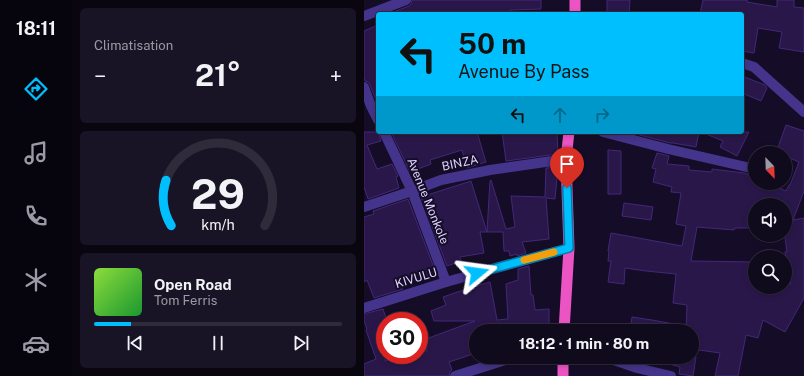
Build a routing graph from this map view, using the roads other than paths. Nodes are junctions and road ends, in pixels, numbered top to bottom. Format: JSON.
{"nodes":[{"id":1,"x":406,"y":0,"type":"edge"},
{"id":2,"x":575,"y":0,"type":"edge"},
{"id":3,"x":575,"y":12,"type":"edge"},
{"id":4,"x":364,"y":16,"type":"edge"},
{"id":5,"x":744,"y":64,"type":"edge"},
{"id":6,"x":364,"y":87,"type":"edge"},
{"id":7,"x":371,"y":106,"type":"edge"},
{"id":8,"x":804,"y":112,"type":"edge"},
{"id":9,"x":376,"y":116,"type":"edge"},
{"id":10,"x":385,"y":134,"type":"edge"},
{"id":11,"x":569,"y":134,"type":"edge"},
{"id":12,"x":611,"y":134,"type":"edge"},
{"id":13,"x":566,"y":159,"type":"junction"},
{"id":14,"x":748,"y":167,"type":"edge"},
{"id":15,"x":412,"y":191,"type":"junction"},
{"id":16,"x":364,"y":207,"type":"edge"},
{"id":17,"x":569,"y":248,"type":"junction"},
{"id":18,"x":446,"y":282,"type":"junction"},
{"id":19,"x":364,"y":308,"type":"edge"},
{"id":20,"x":564,"y":324,"type":"edge"},
{"id":21,"x":493,"y":364,"type":"edge"},
{"id":22,"x":563,"y":364,"type":"edge"},
{"id":23,"x":625,"y":364,"type":"edge"},
{"id":24,"x":455,"y":376,"type":"edge"},
{"id":25,"x":563,"y":376,"type":"edge"},
{"id":26,"x":670,"y":376,"type":"edge"}],
"edges":[{"from":1,"to":4,"type":"street"},
{"from":2,"to":3,"type":"highway"},
{"from":5,"to":8,"type":"street"},
{"from":6,"to":7,"type":"street"},
{"from":7,"to":9,"type":"street"},
{"from":10,"to":15,"type":"street","name":"Avenue Monkole"},
{"from":11,"to":13,"type":"highway"},
{"from":12,"to":14,"type":"street"},
{"from":13,"to":15,"type":"street","name":"BINZA"},
{"from":13,"to":17,"type":"highway"},
{"from":15,"to":16,"type":"street","name":"BINZA"},
{"from":15,"to":18,"type":"street","name":"Avenue Monkole"},
{"from":17,"to":18,"type":"street","name":"KIVULU"},
{"from":17,"to":20,"type":"highway"},
{"from":18,"to":19,"type":"street","name":"KIVULU"},
{"from":21,"to":24,"type":"street"},
{"from":22,"to":25,"type":"highway"},
{"from":23,"to":26,"type":"street"}]}
